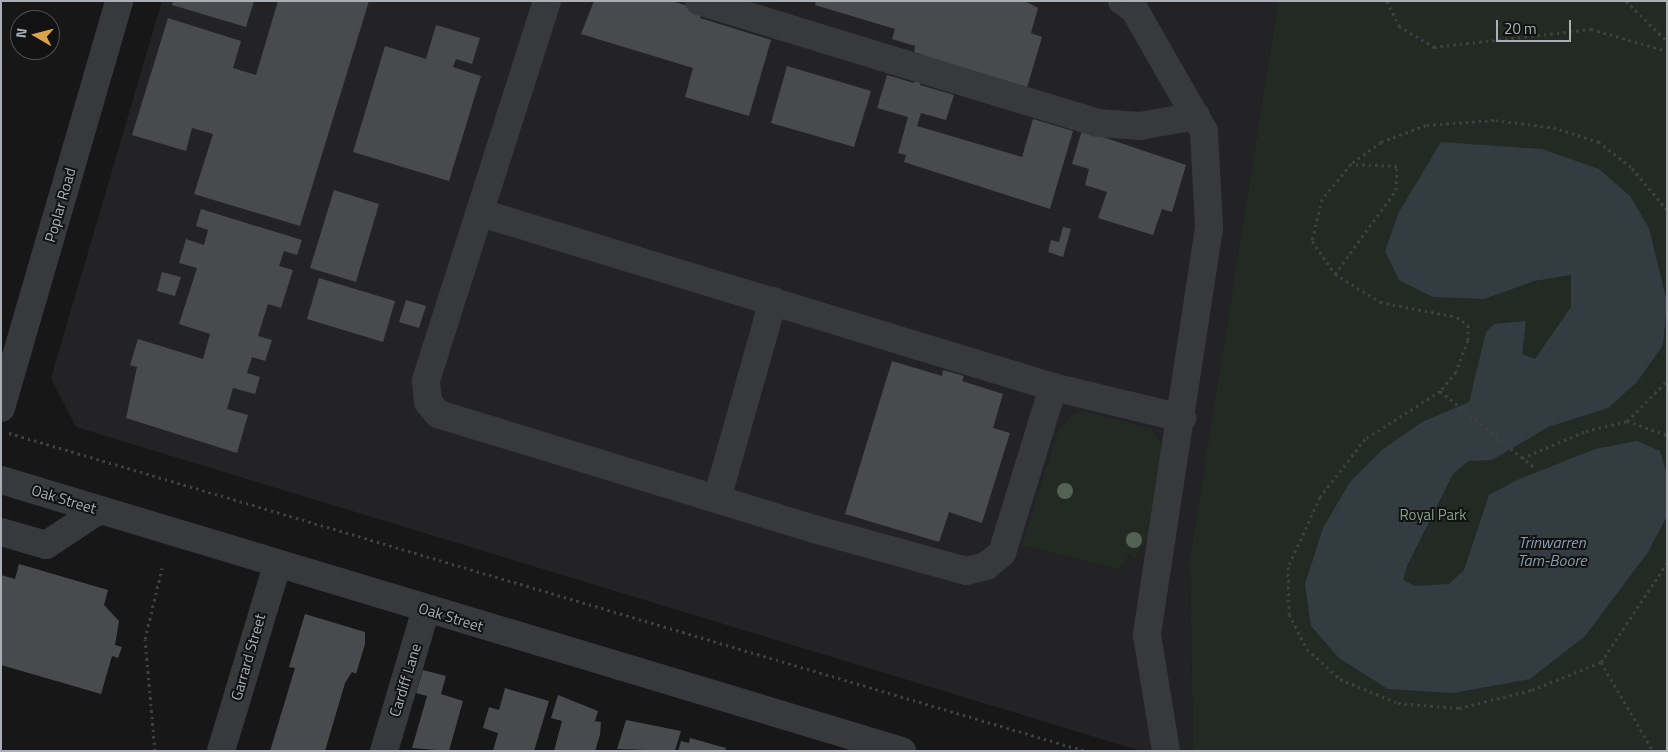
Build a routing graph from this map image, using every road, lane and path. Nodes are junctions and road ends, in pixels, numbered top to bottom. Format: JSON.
{"nodes":[{"id":1,"x":119,"y":1,"type":"edge"},
{"id":2,"x":547,"y":1,"type":"edge"},
{"id":3,"x":699,"y":1,"type":"edge"},
{"id":4,"x":1122,"y":1,"type":"edge"},
{"id":5,"x":1387,"y":1,"type":"edge"},
{"id":6,"x":1626,"y":1,"type":"edge"},
{"id":7,"x":1667,"y":41,"type":"edge"},
{"id":8,"x":1667,"y":51,"type":"edge"},
{"id":9,"x":1196,"y":116,"type":"junction"},
{"id":10,"x":1351,"y":164,"type":"junction"},
{"id":11,"x":1667,"y":210,"type":"edge"},
{"id":12,"x":481,"y":213,"type":"junction"},
{"id":13,"x":1335,"y":274,"type":"junction"},
{"id":14,"x":773,"y":301,"type":"junction"},
{"id":15,"x":1667,"y":381,"type":"edge"},
{"id":16,"x":1053,"y":387,"type":"junction"},
{"id":17,"x":1440,"y":391,"type":"junction"},
{"id":18,"x":1,"y":408,"type":"edge"},
{"id":19,"x":1182,"y":418,"type":"junction"},
{"id":20,"x":1626,"y":421,"type":"junction"},
{"id":21,"x":1,"y":431,"type":"edge"},
{"id":22,"x":1667,"y":435,"type":"edge"},
{"id":23,"x":1522,"y":458,"type":"junction"},
{"id":24,"x":1535,"y":468,"type":"dead end"},
{"id":25,"x":1,"y":480,"type":"edge"},
{"id":26,"x":717,"y":499,"type":"junction"},
{"id":27,"x":99,"y":510,"type":"junction"},
{"id":28,"x":1,"y":532,"type":"edge"},
{"id":29,"x":277,"y":564,"type":"junction"},
{"id":30,"x":1667,"y":564,"type":"edge"},
{"id":31,"x":162,"y":568,"type":"dead end"},
{"id":32,"x":426,"y":609,"type":"junction"},
{"id":33,"x":1601,"y":662,"type":"junction"},
{"id":34,"x":155,"y":751,"type":"edge"},
{"id":35,"x":221,"y":751,"type":"edge"},
{"id":36,"x":384,"y":751,"type":"edge"},
{"id":37,"x":902,"y":751,"type":"edge"},
{"id":38,"x":1085,"y":751,"type":"edge"},
{"id":39,"x":1166,"y":751,"type":"edge"},
{"id":40,"x":1652,"y":751,"type":"edge"}],
"edges":[{"from":1,"to":18,"type":"street","name":"Poplar Road"},
{"from":2,"to":12,"type":"street"},
{"from":3,"to":9,"type":"street"},
{"from":4,"to":9,"type":"street"},
{"from":5,"to":8,"type":"path"},
{"from":6,"to":7,"type":"path"},
{"from":9,"to":19,"type":"street"},
{"from":10,"to":11,"type":"path"},
{"from":10,"to":13,"type":"path"},
{"from":10,"to":13,"type":"path"},
{"from":12,"to":14,"type":"street"},
{"from":12,"to":26,"type":"street"},
{"from":13,"to":17,"type":"path"},
{"from":14,"to":16,"type":"street"},
{"from":14,"to":26,"type":"street"},
{"from":15,"to":20,"type":"path"},
{"from":16,"to":19,"type":"street"},
{"from":16,"to":26,"type":"street"},
{"from":17,"to":23,"type":"path"},
{"from":17,"to":33,"type":"path"},
{"from":19,"to":39,"type":"street"},
{"from":20,"to":22,"type":"path"},
{"from":20,"to":23,"type":"path"},
{"from":21,"to":38,"type":"path"},
{"from":23,"to":24,"type":"path"},
{"from":25,"to":27,"type":"street","name":"Oak Street"},
{"from":27,"to":28,"type":"street"},
{"from":27,"to":29,"type":"street","name":"Oak Street"},
{"from":29,"to":32,"type":"street","name":"Oak Street"},
{"from":29,"to":35,"type":"street","name":"Garrard Street"},
{"from":30,"to":33,"type":"path"},
{"from":31,"to":34,"type":"path"},
{"from":32,"to":36,"type":"street","name":"Cardiff Lane"},
{"from":32,"to":37,"type":"street","name":"Oak Street"},
{"from":33,"to":40,"type":"path"}]}
